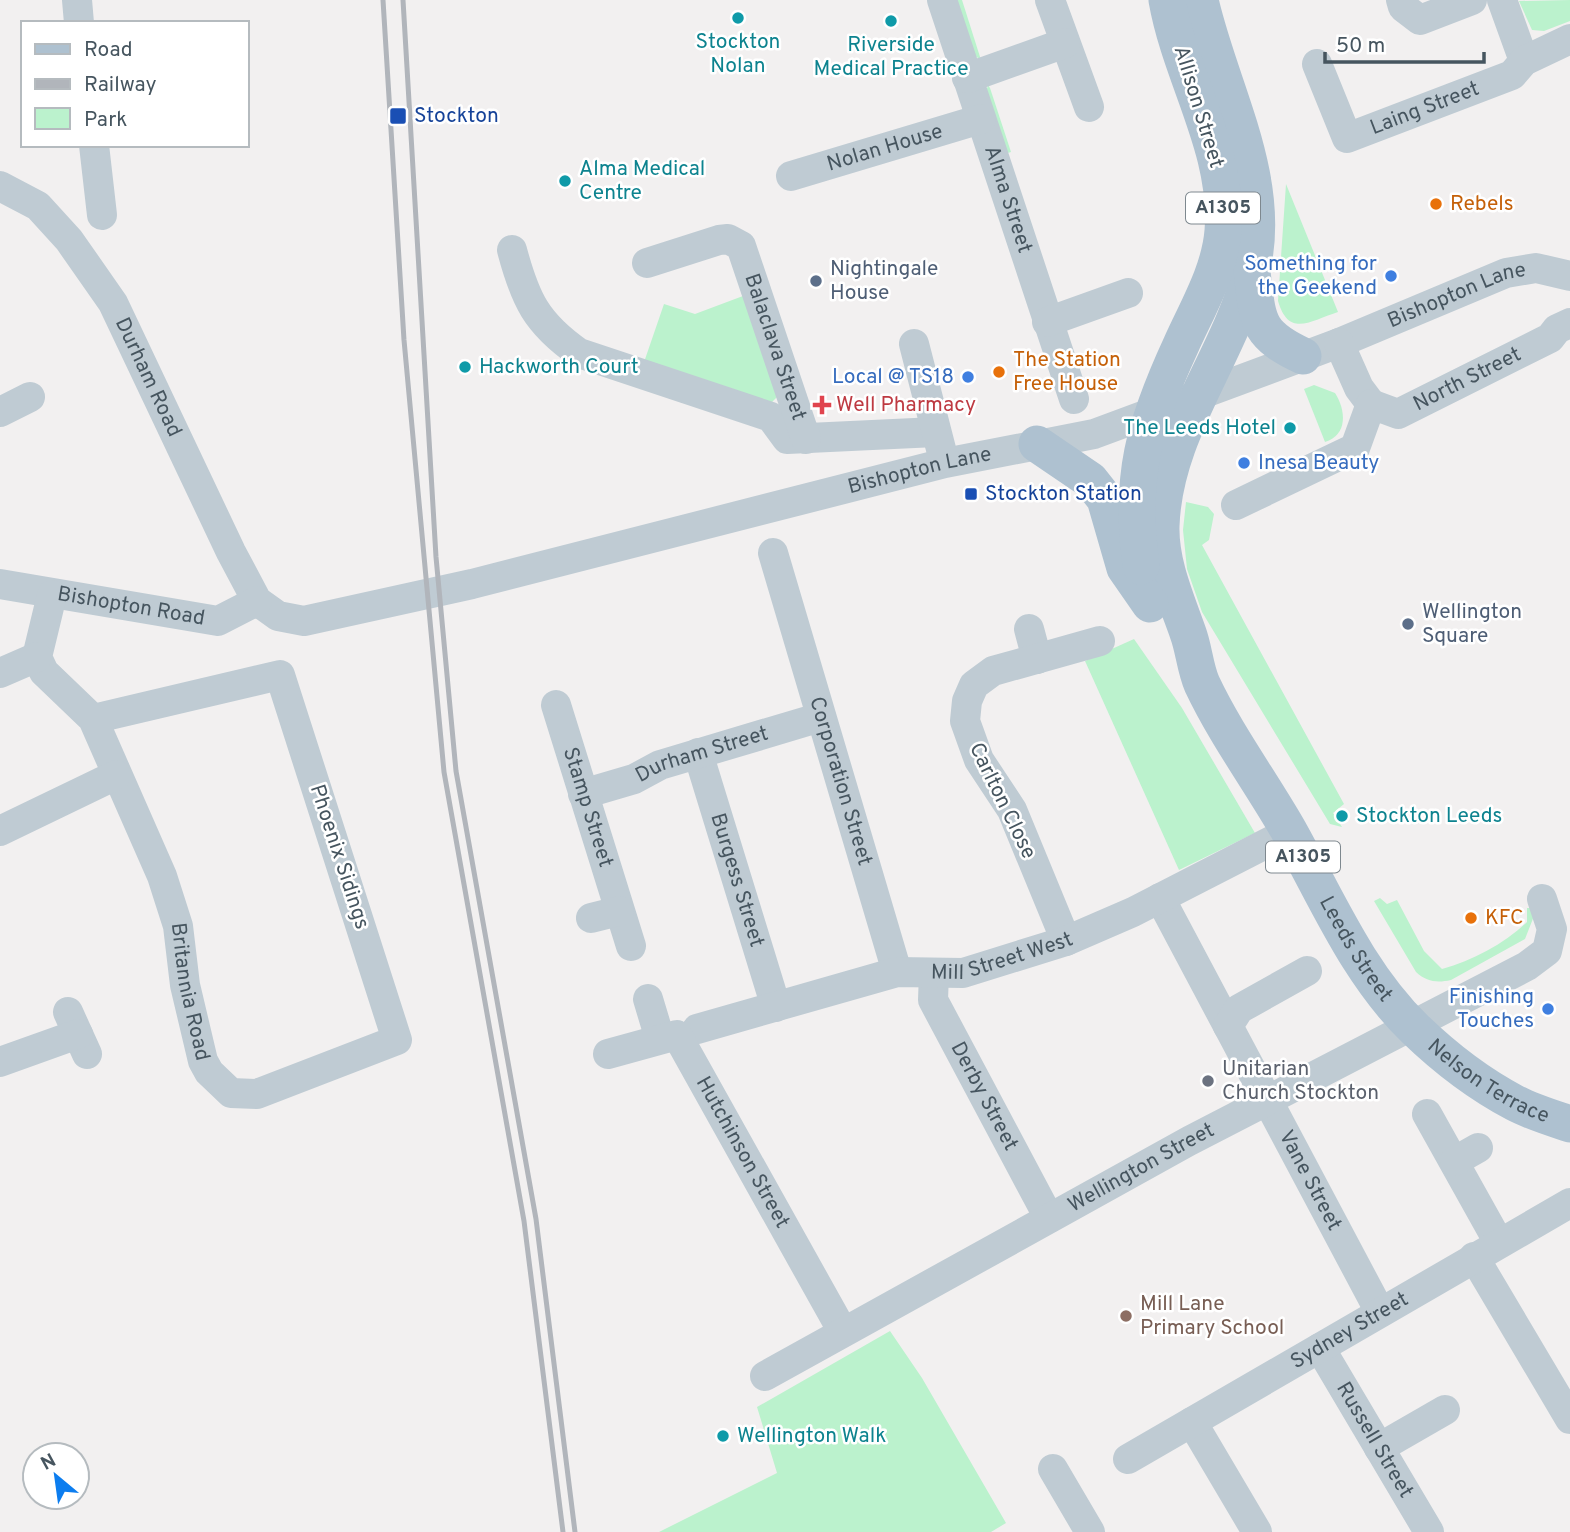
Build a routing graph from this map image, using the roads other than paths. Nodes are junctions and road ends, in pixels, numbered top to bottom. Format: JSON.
{"nodes":[{"id":1,"x":76,"y":0,"type":"edge"},
{"id":2,"x":942,"y":0,"type":"edge"},
{"id":3,"x":1050,"y":0,"type":"edge"},
{"id":4,"x":1167,"y":0,"type":"edge"},
{"id":5,"x":1200,"y":0,"type":"edge"},
{"id":6,"x":1472,"y":0,"type":"edge"},
{"id":7,"x":1502,"y":0,"type":"edge"},
{"id":8,"x":1402,"y":3,"type":"edge"},
{"id":9,"x":79,"y":21,"type":"edge"},
{"id":10,"x":1570,"y":39,"type":"edge"},
{"id":11,"x":1065,"y":43,"type":"junction"},
{"id":12,"x":1524,"y":61,"type":"junction"},
{"id":13,"x":1317,"y":64,"type":"dead end"},
{"id":14,"x":967,"y":78,"type":"junction"},
{"id":15,"x":1089,"y":107,"type":"dead end"},
{"id":16,"x":981,"y":120,"type":"junction"},
{"id":17,"x":94,"y":147,"type":"edge"},
{"id":18,"x":791,"y":176,"type":"dead end"},
{"id":19,"x":0,"y":186,"type":"edge"},
{"id":20,"x":102,"y":215,"type":"dead end"},
{"id":21,"x":512,"y":250,"type":"dead end"},
{"id":22,"x":647,"y":263,"type":"dead end"},
{"id":23,"x":1252,"y":267,"type":"junction"},
{"id":24,"x":1570,"y":276,"type":"edge"},
{"id":25,"x":1128,"y":293,"type":"dead end"},
{"id":26,"x":1047,"y":322,"type":"junction"},
{"id":27,"x":1570,"y":323,"type":"edge"},
{"id":28,"x":1339,"y":343,"type":"junction"},
{"id":29,"x":914,"y":344,"type":"dead end"},
{"id":30,"x":1303,"y":356,"type":"junction"},
{"id":31,"x":30,"y":397,"type":"dead end"},
{"id":32,"x":1196,"y":398,"type":"junction"},
{"id":33,"x":1074,"y":400,"type":"dead end"},
{"id":34,"x":1371,"y":404,"type":"junction"},
{"id":35,"x":0,"y":411,"type":"edge"},
{"id":36,"x":1154,"y":412,"type":"junction"},
{"id":37,"x":936,"y":432,"type":"junction"},
{"id":38,"x":806,"y":439,"type":"junction"},
{"id":39,"x":1037,"y":444,"type":"junction"},
{"id":40,"x":945,"y":463,"type":"junction"},
{"id":41,"x":1236,"y":505,"type":"dead end"},
{"id":42,"x":773,"y":553,"type":"dead end"},
{"id":43,"x":0,"y":584,"type":"edge"},
{"id":44,"x":52,"y":595,"type":"junction"},
{"id":45,"x":257,"y":601,"type":"junction"},
{"id":46,"x":1150,"y":604,"type":"junction"},
{"id":47,"x":1029,"y":629,"type":"dead end"},
{"id":48,"x":1100,"y":641,"type":"dead end"},
{"id":49,"x":37,"y":657,"type":"junction"},
{"id":50,"x":1037,"y":659,"type":"junction"},
{"id":51,"x":0,"y":673,"type":"edge"},
{"id":52,"x":1201,"y":682,"type":"junction"},
{"id":53,"x":556,"y":705,"type":"dead end"},
{"id":54,"x":821,"y":717,"type":"junction"},
{"id":55,"x":93,"y":719,"type":"junction"},
{"id":56,"x":698,"y":753,"type":"junction"},
{"id":57,"x":116,"y":775,"type":"junction"},
{"id":58,"x":583,"y":794,"type":"junction"},
{"id":59,"x":0,"y":831,"type":"edge"},
{"id":60,"x":1289,"y":832,"type":"junction"},
{"id":61,"x":1160,"y":898,"type":"junction"},
{"id":62,"x":1556,"y":899,"type":"edge"},
{"id":63,"x":1066,"y":941,"type":"junction"},
{"id":64,"x":631,"y":946,"type":"dead end"},
{"id":65,"x":1307,"y":971,"type":"dead end"},
{"id":66,"x":897,"y":972,"type":"junction"},
{"id":67,"x":933,"y":973,"type":"junction"},
{"id":68,"x":648,"y":999,"type":"dead end"},
{"id":69,"x":776,"y":1007,"type":"junction"},
{"id":70,"x":1228,"y":1026,"type":"junction"},
{"id":71,"x":1413,"y":1027,"type":"junction"},
{"id":72,"x":697,"y":1029,"type":"dead end"},
{"id":73,"x":78,"y":1033,"type":"dead end"},
{"id":74,"x":660,"y":1039,"type":"junction"},
{"id":75,"x":397,"y":1040,"type":"joint"},
{"id":76,"x":608,"y":1054,"type":"dead end"},
{"id":77,"x":0,"y":1062,"type":"edge"},
{"id":78,"x":1268,"y":1099,"type":"junction"},
{"id":79,"x":1427,"y":1114,"type":"dead end"},
{"id":80,"x":1570,"y":1124,"type":"edge"},
{"id":81,"x":1570,"y":1203,"type":"edge"},
{"id":82,"x":1049,"y":1218,"type":"junction"},
{"id":83,"x":1487,"y":1250,"type":"junction"},
{"id":84,"x":1380,"y":1312,"type":"junction"},
{"id":85,"x":843,"y":1332,"type":"junction"},
{"id":86,"x":1320,"y":1348,"type":"junction"},
{"id":87,"x":765,"y":1376,"type":"dead end"},
{"id":88,"x":1445,"y":1410,"type":"dead end"},
{"id":89,"x":1570,"y":1419,"type":"edge"},
{"id":90,"x":1192,"y":1422,"type":"junction"},
{"id":91,"x":1379,"y":1448,"type":"junction"},
{"id":92,"x":1128,"y":1458,"type":"dead end"},
{"id":93,"x":1053,"y":1469,"type":"dead end"},
{"id":94,"x":1422,"y":1521,"type":"edge"},
{"id":95,"x":1090,"y":1532,"type":"edge"},
{"id":96,"x":1257,"y":1532,"type":"edge"}],
"edges":[{"from":1,"to":9,"type":"street"},
{"from":2,"to":14,"type":"street","name":"Alma Street"},
{"from":3,"to":11,"type":"street"},
{"from":4,"to":36,"type":"main road","name":"Allison Street","number":"A1305"},
{"from":5,"to":23,"type":"main road","name":"Allison Street","number":"A1305"},
{"from":6,"to":8,"type":"street"},
{"from":7,"to":12,"type":"street"},
{"from":10,"to":12,"type":"street","name":"Laing Street"},
{"from":11,"to":14,"type":"street"},
{"from":11,"to":15,"type":"street"},
{"from":12,"to":13,"type":"street","name":"Laing Street"},
{"from":14,"to":16,"type":"street","name":"Alma Street"},
{"from":16,"to":18,"type":"street","name":"Nolan House"},
{"from":16,"to":26,"type":"street","name":"Alma Street"},
{"from":17,"to":20,"type":"street"},
{"from":19,"to":45,"type":"street","name":"Durham Road"},
{"from":21,"to":38,"type":"street"},
{"from":22,"to":38,"type":"street","name":"Balaclava Street"},
{"from":23,"to":30,"type":"main road"},
{"from":23,"to":32,"type":"main road","name":"Allison Street","number":"A1305"},
{"from":24,"to":28,"type":"street","name":"Bishopton Lane"},
{"from":25,"to":26,"type":"street"},
{"from":26,"to":33,"type":"street","name":"Alma Street"},
{"from":27,"to":34,"type":"street","name":"North Street"},
{"from":28,"to":30,"type":"street","name":"Bishopton Lane"},
{"from":28,"to":34,"type":"street"},
{"from":29,"to":37,"type":"street"},
{"from":30,"to":32,"type":"street","name":"Bishopton Lane"},
{"from":31,"to":35,"type":"street"},
{"from":32,"to":36,"type":"street","name":"Bishopton Lane"},
{"from":32,"to":52,"type":"main road","name":"Leeds Street","number":"A1305"},
{"from":34,"to":41,"type":"street"},
{"from":36,"to":39,"type":"street","name":"Bishopton Lane"},
{"from":36,"to":46,"type":"main road","name":"Leeds Street","number":"A1305"},
{"from":37,"to":38,"type":"street"},
{"from":37,"to":40,"type":"street"},
{"from":39,"to":40,"type":"street","name":"Bishopton Lane"},
{"from":39,"to":46,"type":"main road","number":"A1305"},
{"from":40,"to":45,"type":"street","name":"Bishopton Lane"},
{"from":42,"to":54,"type":"street","name":"Corporation Street"},
{"from":43,"to":44,"type":"street","name":"Bishopton Road"},
{"from":44,"to":45,"type":"street","name":"Bishopton Road"},
{"from":44,"to":49,"type":"street"},
{"from":46,"to":52,"type":"main road","name":"Leeds Street","number":"A1305"},
{"from":47,"to":50,"type":"street"},
{"from":48,"to":50,"type":"street","name":"Carlton Close"},
{"from":49,"to":51,"type":"street"},
{"from":49,"to":55,"type":"street","name":"Britannia Road"},
{"from":50,"to":63,"type":"street","name":"Carlton Close"},
{"from":52,"to":60,"type":"main road","name":"Leeds Street","number":"A1305"},
{"from":53,"to":58,"type":"street","name":"Stamp Street"},
{"from":54,"to":56,"type":"street","name":"Durham Street"},
{"from":54,"to":66,"type":"street","name":"Corporation Street"},
{"from":55,"to":57,"type":"street","name":"Britannia Road"},
{"from":55,"to":75,"type":"street","name":"Phoenix Sidings"},
{"from":56,"to":58,"type":"street","name":"Durham Street"},
{"from":56,"to":69,"type":"street","name":"Burgess Street"},
{"from":57,"to":59,"type":"street"},
{"from":57,"to":75,"type":"street","name":"Britannia Road"},
{"from":58,"to":64,"type":"street","name":"Stamp Street"},
{"from":60,"to":61,"type":"street","name":"Mill Street West"},
{"from":60,"to":71,"type":"main road","name":"Leeds Street","number":"A1305"},
{"from":61,"to":63,"type":"street","name":"Mill Street West"},
{"from":61,"to":70,"type":"street","name":"Vane Street"},
{"from":62,"to":71,"type":"street","name":"Wellington Street"},
{"from":63,"to":67,"type":"street","name":"Mill Street West"},
{"from":65,"to":70,"type":"street"},
{"from":66,"to":67,"type":"street","name":"Mill Street West"},
{"from":66,"to":69,"type":"street","name":"Mill Street West"},
{"from":67,"to":82,"type":"street","name":"Derby Street"},
{"from":68,"to":74,"type":"street"},
{"from":69,"to":72,"type":"street","name":"Mill Street West"},
{"from":70,"to":78,"type":"street","name":"Vane Street"},
{"from":71,"to":78,"type":"street","name":"Wellington Street"},
{"from":71,"to":80,"type":"main road","name":"Nelson Terrace","number":"A1305"},
{"from":73,"to":77,"type":"street"},
{"from":74,"to":76,"type":"street"},
{"from":74,"to":85,"type":"street","name":"Hutchinson Street"},
{"from":78,"to":82,"type":"street","name":"Wellington Street"},
{"from":78,"to":84,"type":"street","name":"Vane Street"},
{"from":79,"to":83,"type":"street"},
{"from":81,"to":83,"type":"street","name":"Sydney Street"},
{"from":82,"to":85,"type":"street","name":"Wellington Street"},
{"from":83,"to":84,"type":"street","name":"Sydney Street"},
{"from":83,"to":89,"type":"street"},
{"from":84,"to":86,"type":"street","name":"Sydney Street"},
{"from":85,"to":87,"type":"street","name":"Wellington Street"},
{"from":86,"to":90,"type":"street","name":"Sydney Street"},
{"from":86,"to":91,"type":"street","name":"Russell Street"},
{"from":88,"to":91,"type":"street"},
{"from":90,"to":92,"type":"street","name":"Sydney Street"},
{"from":90,"to":96,"type":"street"},
{"from":91,"to":94,"type":"street","name":"Russell Street"},
{"from":93,"to":95,"type":"street"}]}
